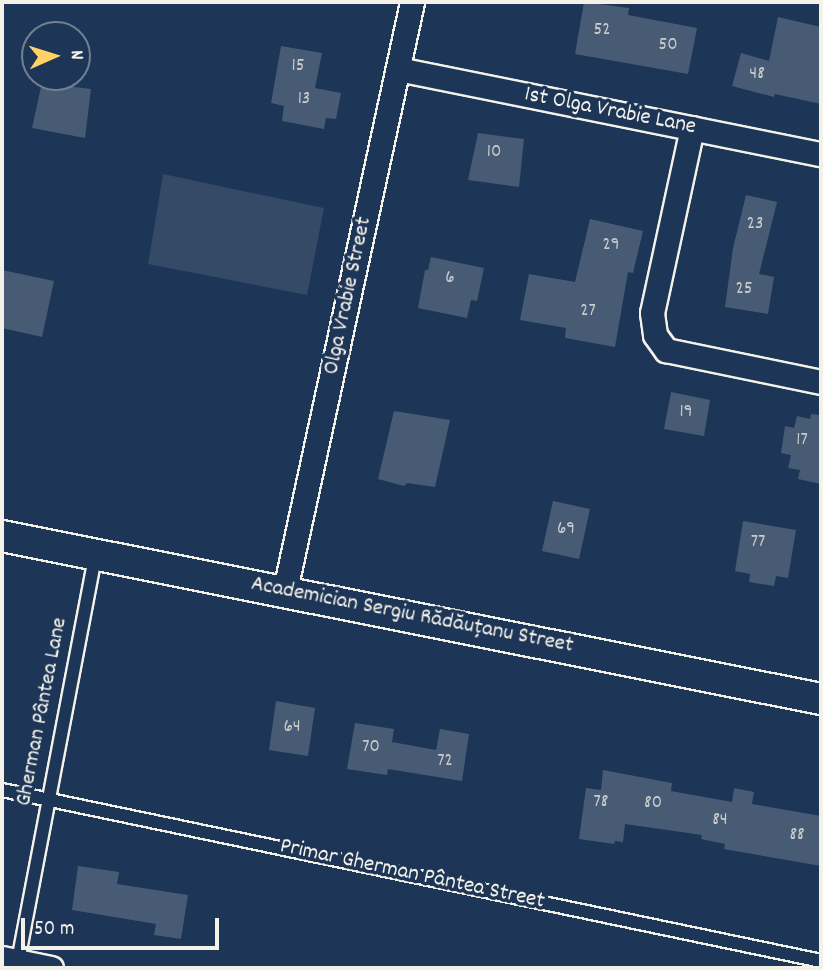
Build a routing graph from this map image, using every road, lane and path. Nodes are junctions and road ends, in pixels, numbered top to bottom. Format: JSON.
{"nodes":[{"id":1,"x":412,"y":2,"type":"edge"},
{"id":2,"x":398,"y":69,"type":"junction"},
{"id":3,"x":692,"y":128,"type":"junction"},
{"id":4,"x":821,"y":154,"type":"edge"},
{"id":5,"x":821,"y":382,"type":"edge"},
{"id":6,"x":2,"y":536,"type":"edge"},
{"id":7,"x":96,"y":555,"type":"junction"},
{"id":8,"x":285,"y":590,"type":"junction"},
{"id":9,"x":821,"y":699,"type":"edge"},
{"id":10,"x":2,"y":790,"type":"edge"},
{"id":11,"x":47,"y":800,"type":"junction"},
{"id":12,"x":10,"y":960,"type":"edge"},
{"id":13,"x":821,"y":961,"type":"edge"},
{"id":14,"x":51,"y":968,"type":"edge"}],
"edges":[{"from":1,"to":2,"type":"street","name":"Olga Vrabie Street"},
{"from":2,"to":3,"type":"street","name":"1st Olga Vrabie Lane"},
{"from":2,"to":8,"type":"street","name":"Olga Vrabie Street"},
{"from":3,"to":4,"type":"street","name":"1st Olga Vrabie Lane"},
{"from":3,"to":5,"type":"street"},
{"from":6,"to":7,"type":"street","name":"Academician Sergiu Rădăuțanu Street"},
{"from":7,"to":8,"type":"street","name":"Academician Sergiu Rădăuțanu Street"},
{"from":7,"to":11,"type":"lane","name":"Gherman Pântea Lane"},
{"from":8,"to":9,"type":"street","name":"Academician Sergiu Rădăuțanu Street"},
{"from":10,"to":11,"type":"lane","name":"Primar Gherman Pântea Street"},
{"from":11,"to":12,"type":"lane","name":"Gherman Pântea Lane"},
{"from":11,"to":13,"type":"lane","name":"Primar Gherman Pântea Street"},
{"from":12,"to":14,"type":"street"}]}
